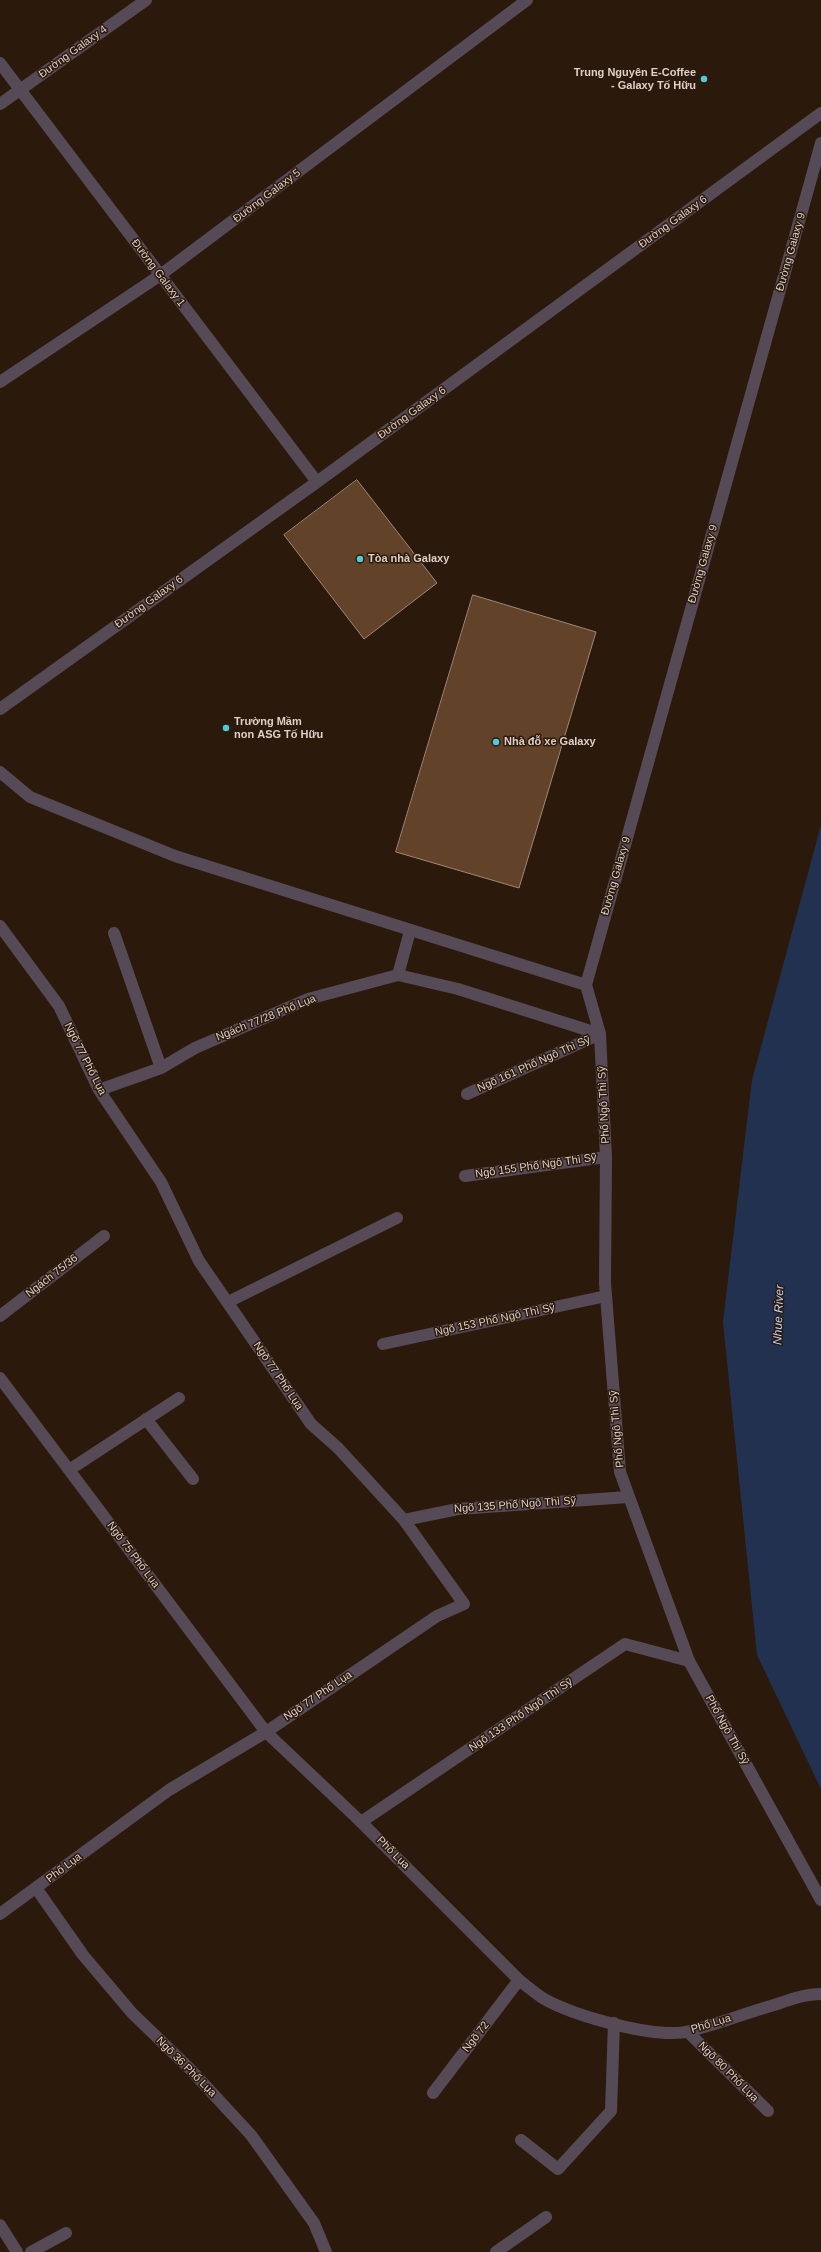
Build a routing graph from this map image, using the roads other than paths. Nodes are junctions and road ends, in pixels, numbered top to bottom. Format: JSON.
{"nodes":[{"id":1,"x":146,"y":0,"type":"edge"},
{"id":2,"x":527,"y":0,"type":"edge"},
{"id":3,"x":0,"y":63,"type":"edge"},
{"id":4,"x":21,"y":90,"type":"junction"},
{"id":5,"x":0,"y":104,"type":"edge"},
{"id":6,"x":821,"y":113,"type":"edge"},
{"id":7,"x":821,"y":143,"type":"edge"},
{"id":8,"x":159,"y":276,"type":"junction"},
{"id":9,"x":0,"y":382,"type":"edge"},
{"id":10,"x":317,"y":482,"type":"junction"},
{"id":11,"x":0,"y":709,"type":"edge"},
{"id":12,"x":0,"y":772,"type":"edge"},
{"id":13,"x":0,"y":926,"type":"edge"},
{"id":14,"x":410,"y":931,"type":"junction"},
{"id":15,"x":114,"y":933,"type":"dead end"},
{"id":16,"x":398,"y":975,"type":"junction"},
{"id":17,"x":586,"y":985,"type":"junction"},
{"id":18,"x":600,"y":1034,"type":"junction"},
{"id":19,"x":161,"y":1068,"type":"junction"},
{"id":20,"x":99,"y":1090,"type":"junction"},
{"id":21,"x":467,"y":1094,"type":"dead end"},
{"id":22,"x":606,"y":1157,"type":"junction"},
{"id":23,"x":465,"y":1176,"type":"dead end"},
{"id":24,"x":397,"y":1218,"type":"dead end"},
{"id":25,"x":104,"y":1236,"type":"dead end"},
{"id":26,"x":606,"y":1296,"type":"junction"},
{"id":27,"x":228,"y":1302,"type":"junction"},
{"id":28,"x":0,"y":1316,"type":"edge"},
{"id":29,"x":383,"y":1344,"type":"dead end"},
{"id":30,"x":0,"y":1378,"type":"edge"},
{"id":31,"x":179,"y":1398,"type":"dead end"},
{"id":32,"x":146,"y":1419,"type":"junction"},
{"id":33,"x":69,"y":1470,"type":"junction"},
{"id":34,"x":193,"y":1479,"type":"dead end"},
{"id":35,"x":628,"y":1497,"type":"junction"},
{"id":36,"x":404,"y":1520,"type":"junction"},
{"id":37,"x":689,"y":1661,"type":"junction"},
{"id":38,"x":266,"y":1732,"type":"junction"},
{"id":39,"x":362,"y":1822,"type":"junction"},
{"id":40,"x":36,"y":1888,"type":"junction"},
{"id":41,"x":821,"y":1900,"type":"edge"},
{"id":42,"x":0,"y":1914,"type":"edge"},
{"id":43,"x":519,"y":1980,"type":"junction"},
{"id":44,"x":821,"y":1994,"type":"edge"},
{"id":45,"x":614,"y":2023,"type":"junction"},
{"id":46,"x":688,"y":2032,"type":"junction"},
{"id":47,"x":433,"y":2093,"type":"dead end"},
{"id":48,"x":768,"y":2111,"type":"dead end"},
{"id":49,"x":521,"y":2140,"type":"dead end"},
{"id":50,"x":546,"y":2218,"type":"dead end"},
{"id":51,"x":0,"y":2224,"type":"edge"},
{"id":52,"x":66,"y":2233,"type":"dead end"},
{"id":53,"x":513,"y":2247,"type":"edge"},
{"id":54,"x":17,"y":2252,"type":"edge"},
{"id":55,"x":31,"y":2252,"type":"edge"},
{"id":56,"x":326,"y":2252,"type":"edge"},
{"id":57,"x":496,"y":2252,"type":"edge"}],
"edges":[{"from":1,"to":4,"type":"street","name":"Đường Galaxy 4"},
{"from":2,"to":8,"type":"street","name":"Đường Galaxy 5"},
{"from":3,"to":4,"type":"street","name":"Đường Galaxy 1"},
{"from":4,"to":5,"type":"street","name":"Đường Galaxy 4"},
{"from":4,"to":8,"type":"street","name":"Đường Galaxy 1"},
{"from":6,"to":10,"type":"street","name":"Đường Galaxy 6"},
{"from":7,"to":17,"type":"street","name":"Đường Galaxy 9"},
{"from":8,"to":9,"type":"street","name":"Đường Galaxy 5"},
{"from":8,"to":10,"type":"street","name":"Đường Galaxy 1"},
{"from":10,"to":11,"type":"street","name":"Đường Galaxy 6"},
{"from":12,"to":14,"type":"street"},
{"from":13,"to":20,"type":"street","name":"Ngõ 77 Phố Lụa"},
{"from":14,"to":16,"type":"street"},
{"from":14,"to":17,"type":"street"},
{"from":15,"to":19,"type":"street"},
{"from":16,"to":18,"type":"street","name":"Ngách 77/28 Phố Lụa"},
{"from":16,"to":19,"type":"street","name":"Ngách 77/28 Phố Lụa"},
{"from":17,"to":18,"type":"street","name":"Phố Ngô Thì Sỹ"},
{"from":18,"to":21,"type":"street","name":"Ngõ 161 Phố Ngô Thì Sỹ"},
{"from":18,"to":22,"type":"street","name":"Phố Ngô Thì Sỹ"},
{"from":19,"to":20,"type":"street","name":"Ngách 77/28 Phố Lụa"},
{"from":20,"to":27,"type":"street","name":"Ngõ 77 Phố Lụa"},
{"from":22,"to":23,"type":"street","name":"Ngõ 155 Phố Ngô Thì Sỹ"},
{"from":22,"to":26,"type":"street","name":"Phố Ngô Thì Sỹ"},
{"from":24,"to":27,"type":"street"},
{"from":25,"to":28,"type":"street","name":"Ngách 75/36"},
{"from":26,"to":29,"type":"street","name":"Ngõ 153 Phố Ngô Thì Sỹ"},
{"from":26,"to":35,"type":"street","name":"Phố Ngô Thì Sỹ"},
{"from":27,"to":36,"type":"street","name":"Ngõ 77 Phố Lụa"},
{"from":30,"to":33,"type":"street","name":"Ngõ 75 Phố Lụa"},
{"from":31,"to":32,"type":"street"},
{"from":32,"to":33,"type":"street"},
{"from":32,"to":34,"type":"street"},
{"from":33,"to":38,"type":"street","name":"Ngõ 75 Phố Lụa"},
{"from":35,"to":36,"type":"street","name":"Ngõ 135 Phố Ngô Thì Sỹ"},
{"from":35,"to":37,"type":"street","name":"Phố Ngô Thì Sỹ"},
{"from":36,"to":38,"type":"street","name":"Ngõ 77 Phố Lụa"},
{"from":37,"to":39,"type":"street","name":"Ngõ 133 Phố Ngô Thì Sỹ"},
{"from":37,"to":41,"type":"street","name":"Phố Ngô Thì Sỹ"},
{"from":38,"to":39,"type":"street","name":"Phố Lụa"},
{"from":38,"to":40,"type":"street","name":"Phố Lụa"},
{"from":39,"to":43,"type":"street","name":"Phố Lụa"},
{"from":40,"to":42,"type":"street","name":"Phố Lụa"},
{"from":40,"to":56,"type":"street","name":"Ngõ 36 Phố Lụa"},
{"from":43,"to":45,"type":"street","name":"Phố Lụa"},
{"from":43,"to":47,"type":"street","name":"Ngõ 72"},
{"from":44,"to":46,"type":"street","name":"Phố Lụa"},
{"from":45,"to":46,"type":"street","name":"Phố Lụa"},
{"from":45,"to":49,"type":"street"},
{"from":46,"to":48,"type":"street","name":"Ngõ 80 Phố Lụa"},
{"from":50,"to":53,"type":"street"},
{"from":51,"to":54,"type":"street"},
{"from":52,"to":55,"type":"street"},
{"from":53,"to":57,"type":"street"}]}
